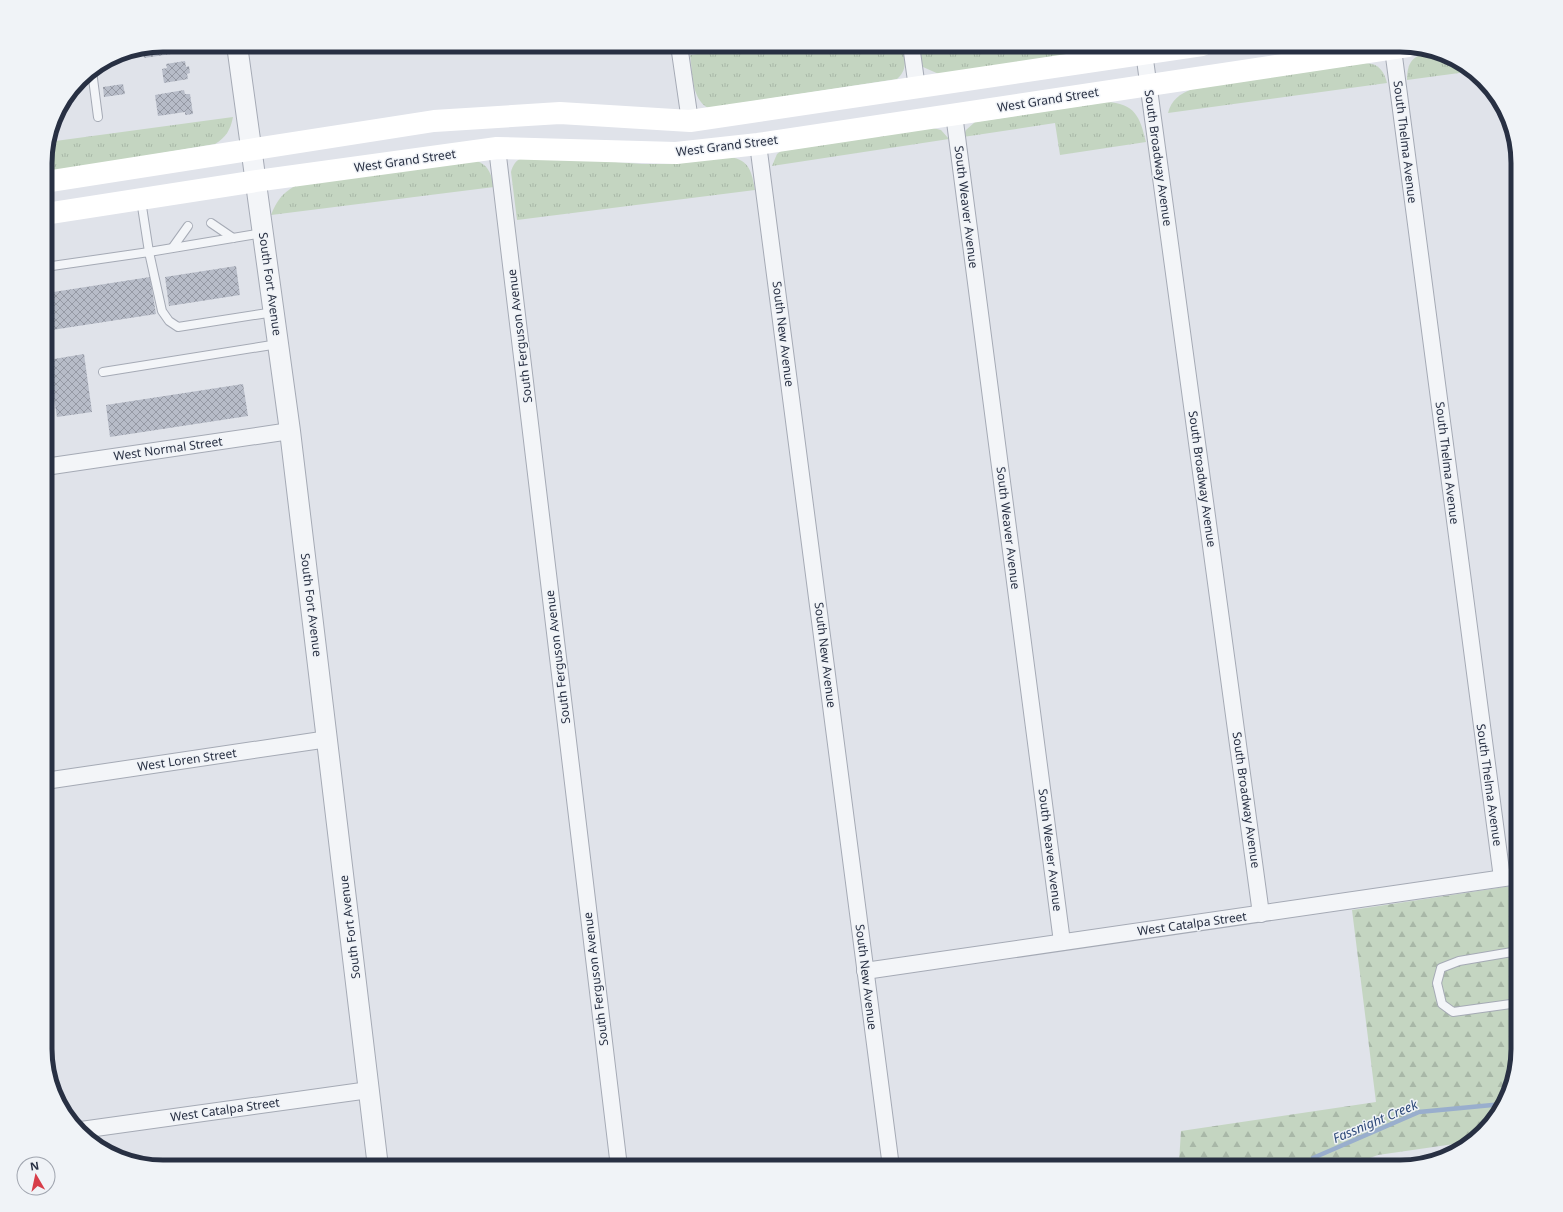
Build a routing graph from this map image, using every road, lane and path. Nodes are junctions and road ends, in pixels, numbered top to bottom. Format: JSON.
{"nodes":[{"id":1,"x":238,"y":52,"type":"edge"},
{"id":2,"x":680,"y":52,"type":"edge"},
{"id":3,"x":912,"y":52,"type":"edge"},
{"id":4,"x":1127,"y":52,"type":"edge"},
{"id":5,"x":1144,"y":52,"type":"edge"},
{"id":6,"x":1367,"y":52,"type":"edge"},
{"id":7,"x":1401,"y":52,"type":"edge"},
{"id":8,"x":93,"y":77,"type":"edge"},
{"id":9,"x":1148,"y":85,"type":"junction"},
{"id":10,"x":917,"y":88,"type":"junction"},
{"id":11,"x":954,"y":114,"type":"junction"},
{"id":12,"x":98,"y":117,"type":"dead end"},
{"id":13,"x":690,"y":121,"type":"junction"},
{"id":14,"x":758,"y":144,"type":"junction"},
{"id":15,"x":497,"y":148,"type":"junction"},
{"id":16,"x":252,"y":150,"type":"junction"},
{"id":17,"x":52,"y":181,"type":"edge"},
{"id":18,"x":256,"y":182,"type":"junction"},
{"id":19,"x":141,"y":200,"type":"junction"},
{"id":20,"x":52,"y":213,"type":"edge"},
{"id":21,"x":211,"y":223,"type":"dead end"},
{"id":22,"x":188,"y":226,"type":"dead end"},
{"id":23,"x":263,"y":233,"type":"junction"},
{"id":24,"x":233,"y":238,"type":"junction"},
{"id":25,"x":173,"y":248,"type":"junction"},
{"id":26,"x":148,"y":252,"type":"junction"},
{"id":27,"x":52,"y":266,"type":"edge"},
{"id":28,"x":274,"y":312,"type":"junction"},
{"id":29,"x":278,"y":344,"type":"junction"},
{"id":30,"x":103,"y":372,"type":"dead end"},
{"id":31,"x":290,"y":431,"type":"junction"},
{"id":32,"x":52,"y":466,"type":"edge"},
{"id":33,"x":328,"y":739,"type":"junction"},
{"id":34,"x":52,"y":780,"type":"edge"},
{"id":35,"x":1511,"y":870,"type":"edge"},
{"id":36,"x":1511,"y":877,"type":"edge"},
{"id":37,"x":1261,"y":914,"type":"junction"},
{"id":38,"x":1062,"y":942,"type":"junction"},
{"id":39,"x":1511,"y":952,"type":"edge"},
{"id":40,"x":866,"y":971,"type":"junction"},
{"id":41,"x":1511,"y":1004,"type":"edge"},
{"id":42,"x":369,"y":1090,"type":"junction"},
{"id":43,"x":86,"y":1129,"type":"edge"},
{"id":44,"x":377,"y":1160,"type":"edge"},
{"id":45,"x":618,"y":1160,"type":"edge"},
{"id":46,"x":890,"y":1160,"type":"edge"}],
"edges":[{"from":1,"to":16,"type":"street","name":"South Fort Avenue"},
{"from":2,"to":13,"type":"street"},
{"from":3,"to":10,"type":"street"},
{"from":4,"to":10,"type":"main road"},
{"from":5,"to":9,"type":"street","name":"South Broadway Avenue"},
{"from":6,"to":9,"type":"main road","name":"West Grand Street"},
{"from":7,"to":35,"type":"street","name":"South Thelma Avenue"},
{"from":8,"to":12,"type":"lane"},
{"from":9,"to":11,"type":"main road","name":"West Grand Street"},
{"from":9,"to":37,"type":"street","name":"South Broadway Avenue"},
{"from":10,"to":13,"type":"main road"},
{"from":11,"to":14,"type":"main road","name":"West Grand Street"},
{"from":11,"to":38,"type":"street","name":"South Weaver Avenue"},
{"from":13,"to":16,"type":"main road"},
{"from":14,"to":15,"type":"main road","name":"West Grand Street"},
{"from":14,"to":40,"type":"street","name":"South New Avenue"},
{"from":15,"to":18,"type":"main road","name":"West Grand Street"},
{"from":15,"to":45,"type":"street","name":"South Ferguson Avenue"},
{"from":16,"to":17,"type":"main road"},
{"from":16,"to":18,"type":"street","name":"South Fort Avenue"},
{"from":18,"to":19,"type":"main road","name":"West Grand Street"},
{"from":18,"to":23,"type":"street","name":"South Fort Avenue"},
{"from":19,"to":20,"type":"main road","name":"West Grand Street"},
{"from":19,"to":26,"type":"lane"},
{"from":21,"to":24,"type":"lane"},
{"from":22,"to":25,"type":"lane"},
{"from":23,"to":24,"type":"lane"},
{"from":23,"to":28,"type":"street","name":"South Fort Avenue"},
{"from":24,"to":25,"type":"lane"},
{"from":25,"to":26,"type":"lane"},
{"from":26,"to":27,"type":"lane"},
{"from":26,"to":28,"type":"lane"},
{"from":28,"to":29,"type":"street","name":"South Fort Avenue"},
{"from":29,"to":30,"type":"lane"},
{"from":29,"to":31,"type":"street","name":"South Fort Avenue"},
{"from":31,"to":32,"type":"street","name":"West Normal Street"},
{"from":31,"to":33,"type":"street","name":"South Fort Avenue"},
{"from":33,"to":34,"type":"street","name":"West Loren Street"},
{"from":33,"to":42,"type":"street","name":"South Fort Avenue"},
{"from":36,"to":37,"type":"street","name":"West Catalpa Street"},
{"from":37,"to":38,"type":"street","name":"West Catalpa Street"},
{"from":38,"to":40,"type":"street","name":"West Catalpa Street"},
{"from":39,"to":41,"type":"lane"},
{"from":40,"to":46,"type":"street","name":"South New Avenue"},
{"from":42,"to":43,"type":"street","name":"West Catalpa Street"},
{"from":42,"to":44,"type":"street","name":"South Fort Avenue"}]}
